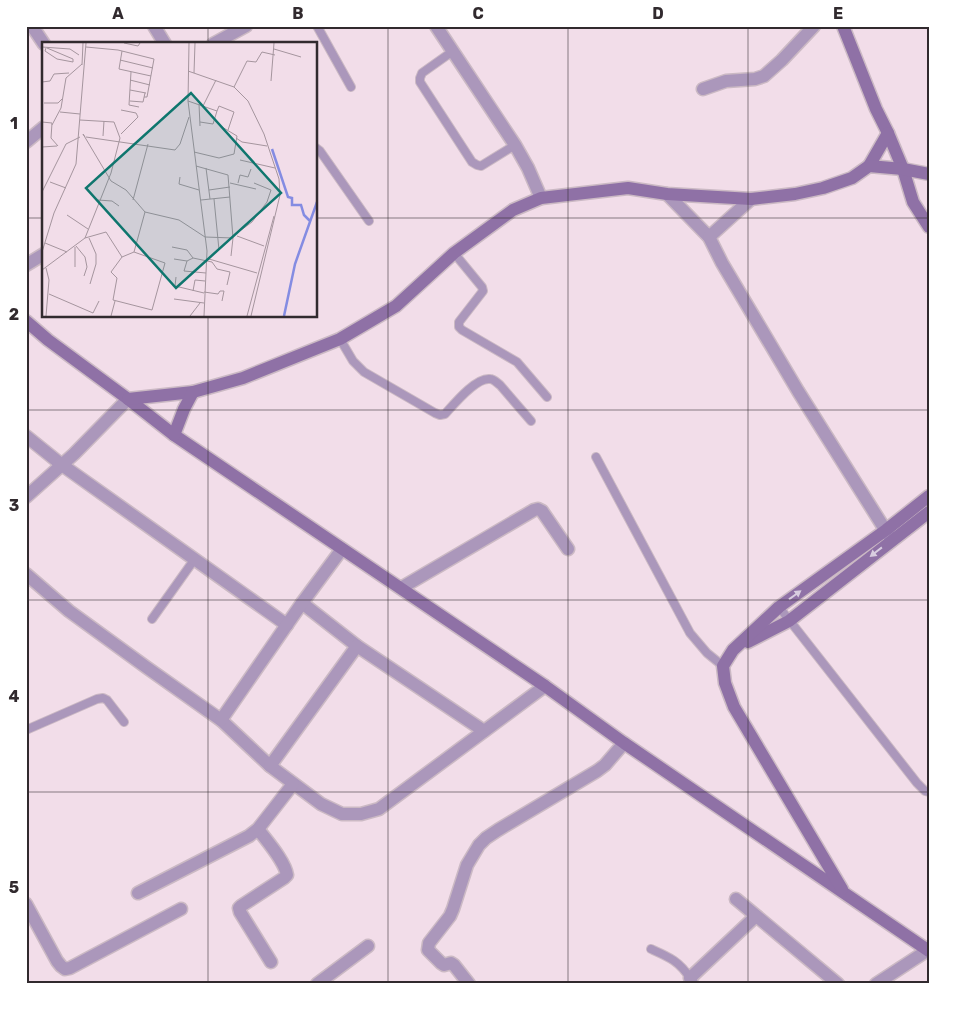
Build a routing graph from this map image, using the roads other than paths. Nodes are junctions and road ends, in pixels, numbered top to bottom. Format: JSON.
{"nodes":[{"id":1,"x":32,"y":26,"type":"edge"},
{"id":2,"x":154,"y":26,"type":"edge"},
{"id":3,"x":246,"y":26,"type":"edge"},
{"id":4,"x":317,"y":26,"type":"edge"},
{"id":5,"x":436,"y":26,"type":"edge"},
{"id":6,"x":814,"y":26,"type":"edge"},
{"id":7,"x":843,"y":26,"type":"edge"},
{"id":8,"x":43,"y":42,"type":"edge"},
{"id":9,"x":164,"y":42,"type":"edge"},
{"id":10,"x":216,"y":42,"type":"edge"},
{"id":11,"x":453,"y":51,"type":"junction"},
{"id":12,"x":351,"y":87,"type":"dead end"},
{"id":13,"x":703,"y":89,"type":"dead end"},
{"id":14,"x":42,"y":129,"type":"edge"},
{"id":15,"x":888,"y":133,"type":"junction"},
{"id":16,"x":26,"y":142,"type":"edge"},
{"id":17,"x":515,"y":145,"type":"junction"},
{"id":18,"x":318,"y":150,"type":"edge"},
{"id":19,"x":868,"y":166,"type":"junction"},
{"id":20,"x":903,"y":169,"type":"junction"},
{"id":21,"x":929,"y":174,"type":"edge"},
{"id":22,"x":666,"y":194,"type":"junction"},
{"id":23,"x":541,"y":198,"type":"junction"},
{"id":24,"x":751,"y":199,"type":"junction"},
{"id":25,"x":369,"y":221,"type":"dead end"},
{"id":26,"x":929,"y":227,"type":"edge"},
{"id":27,"x":709,"y":237,"type":"junction"},
{"id":28,"x":454,"y":253,"type":"junction"},
{"id":29,"x":42,"y":255,"type":"edge"},
{"id":30,"x":26,"y":265,"type":"edge"},
{"id":31,"x":26,"y":322,"type":"edge"},
{"id":32,"x":340,"y":339,"type":"junction"},
{"id":33,"x":193,"y":392,"type":"junction"},
{"id":34,"x":547,"y":397,"type":"dead end"},
{"id":35,"x":128,"y":399,"type":"junction"},
{"id":36,"x":531,"y":421,"type":"dead end"},
{"id":37,"x":174,"y":435,"type":"junction"},
{"id":38,"x":26,"y":436,"type":"edge"},
{"id":39,"x":596,"y":457,"type":"dead end"},
{"id":40,"x":62,"y":465,"type":"junction"},
{"id":41,"x":929,"y":496,"type":"edge"},
{"id":42,"x":26,"y":497,"type":"edge"},
{"id":43,"x":929,"y":512,"type":"edge"},
{"id":44,"x":889,"y":535,"type":"junction"},
{"id":45,"x":342,"y":549,"type":"junction"},
{"id":46,"x":568,"y":549,"type":"dead end"},
{"id":47,"x":194,"y":560,"type":"junction"},
{"id":48,"x":26,"y":574,"type":"edge"},
{"id":49,"x":400,"y":588,"type":"junction"},
{"id":50,"x":302,"y":603,"type":"junction"},
{"id":51,"x":779,"y":607,"type":"junction"},
{"id":52,"x":152,"y":619,"type":"dead end"},
{"id":53,"x":789,"y":621,"type":"junction"},
{"id":54,"x":287,"y":625,"type":"junction"},
{"id":55,"x":357,"y":646,"type":"junction"},
{"id":56,"x":733,"y":650,"type":"junction"},
{"id":57,"x":723,"y":666,"type":"junction"},
{"id":58,"x":545,"y":686,"type":"junction"},
{"id":59,"x":221,"y":720,"type":"junction"},
{"id":60,"x":124,"y":722,"type":"dead end"},
{"id":61,"x":26,"y":730,"type":"edge"},
{"id":62,"x":484,"y":731,"type":"junction"},
{"id":63,"x":624,"y":743,"type":"junction"},
{"id":64,"x":270,"y":766,"type":"junction"},
{"id":65,"x":293,"y":784,"type":"junction"},
{"id":66,"x":929,"y":792,"type":"edge"},
{"id":67,"x":258,"y":829,"type":"junction"},
{"id":68,"x":844,"y":892,"type":"junction"},
{"id":69,"x":138,"y":893,"type":"dead end"},
{"id":70,"x":736,"y":899,"type":"dead end"},
{"id":71,"x":26,"y":904,"type":"edge"},
{"id":72,"x":181,"y":909,"type":"dead end"},
{"id":73,"x":756,"y":916,"type":"junction"},
{"id":74,"x":368,"y":946,"type":"dead end"},
{"id":75,"x":651,"y":949,"type":"dead end"},
{"id":76,"x":928,"y":951,"type":"edge"},
{"id":77,"x":271,"y":962,"type":"dead end"},
{"id":78,"x":691,"y":981,"type":"edge"},
{"id":79,"x":317,"y":984,"type":"edge"},
{"id":80,"x":469,"y":984,"type":"edge"},
{"id":81,"x":838,"y":984,"type":"edge"},
{"id":82,"x":876,"y":984,"type":"edge"}],
"edges":[{"from":1,"to":8,"type":"street"},
{"from":2,"to":9,"type":"street"},
{"from":3,"to":10,"type":"street"},
{"from":4,"to":12,"type":"lane"},
{"from":5,"to":11,"type":"street"},
{"from":6,"to":13,"type":"street"},
{"from":7,"to":15,"type":"street"},
{"from":11,"to":17,"type":"street"},
{"from":11,"to":17,"type":"lane"},
{"from":14,"to":16,"type":"street"},
{"from":15,"to":19,"type":"street"},
{"from":15,"to":20,"type":"street"},
{"from":17,"to":23,"type":"street"},
{"from":18,"to":25,"type":"lane"},
{"from":19,"to":20,"type":"street"},
{"from":19,"to":24,"type":"street"},
{"from":20,"to":21,"type":"street"},
{"from":20,"to":26,"type":"street"},
{"from":22,"to":23,"type":"street"},
{"from":22,"to":24,"type":"street"},
{"from":22,"to":27,"type":"street"},
{"from":23,"to":28,"type":"street"},
{"from":24,"to":27,"type":"street"},
{"from":27,"to":44,"type":"street"},
{"from":28,"to":32,"type":"street"},
{"from":28,"to":34,"type":"lane"},
{"from":29,"to":30,"type":"street"},
{"from":31,"to":35,"type":"street"},
{"from":32,"to":33,"type":"street"},
{"from":32,"to":36,"type":"lane"},
{"from":33,"to":35,"type":"street"},
{"from":33,"to":37,"type":"street"},
{"from":35,"to":37,"type":"street"},
{"from":35,"to":40,"type":"street"},
{"from":37,"to":45,"type":"street"},
{"from":38,"to":40,"type":"street"},
{"from":39,"to":57,"type":"lane"},
{"from":40,"to":42,"type":"street"},
{"from":40,"to":47,"type":"street"},
{"from":41,"to":44,"type":"street"},
{"from":43,"to":44,"type":"street"},
{"from":51,"to":44,"type":"street","one_way":true},
{"from":44,"to":53,"type":"street","one_way":true},
{"from":45,"to":49,"type":"street"},
{"from":45,"to":50,"type":"street"},
{"from":46,"to":49,"type":"street"},
{"from":47,"to":52,"type":"lane"},
{"from":47,"to":54,"type":"street"},
{"from":48,"to":59,"type":"street"},
{"from":49,"to":58,"type":"street"},
{"from":50,"to":54,"type":"street"},
{"from":50,"to":55,"type":"street"},
{"from":51,"to":53,"type":"lane"},
{"from":51,"to":56,"type":"street"},
{"from":53,"to":56,"type":"street"},
{"from":53,"to":66,"type":"lane"},
{"from":54,"to":59,"type":"street"},
{"from":55,"to":62,"type":"street"},
{"from":55,"to":64,"type":"street"},
{"from":56,"to":57,"type":"street"},
{"from":57,"to":68,"type":"street"},
{"from":58,"to":62,"type":"street"},
{"from":58,"to":63,"type":"street"},
{"from":59,"to":64,"type":"street"},
{"from":60,"to":61,"type":"lane"},
{"from":62,"to":65,"type":"street"},
{"from":63,"to":68,"type":"street"},
{"from":63,"to":80,"type":"street"},
{"from":64,"to":65,"type":"street"},
{"from":65,"to":67,"type":"street"},
{"from":67,"to":69,"type":"street"},
{"from":67,"to":77,"type":"street"},
{"from":68,"to":76,"type":"street"},
{"from":70,"to":73,"type":"street"},
{"from":71,"to":72,"type":"street"},
{"from":73,"to":78,"type":"street"},
{"from":73,"to":81,"type":"street"},
{"from":74,"to":79,"type":"street"},
{"from":75,"to":78,"type":"lane"},
{"from":76,"to":82,"type":"street"}]}
